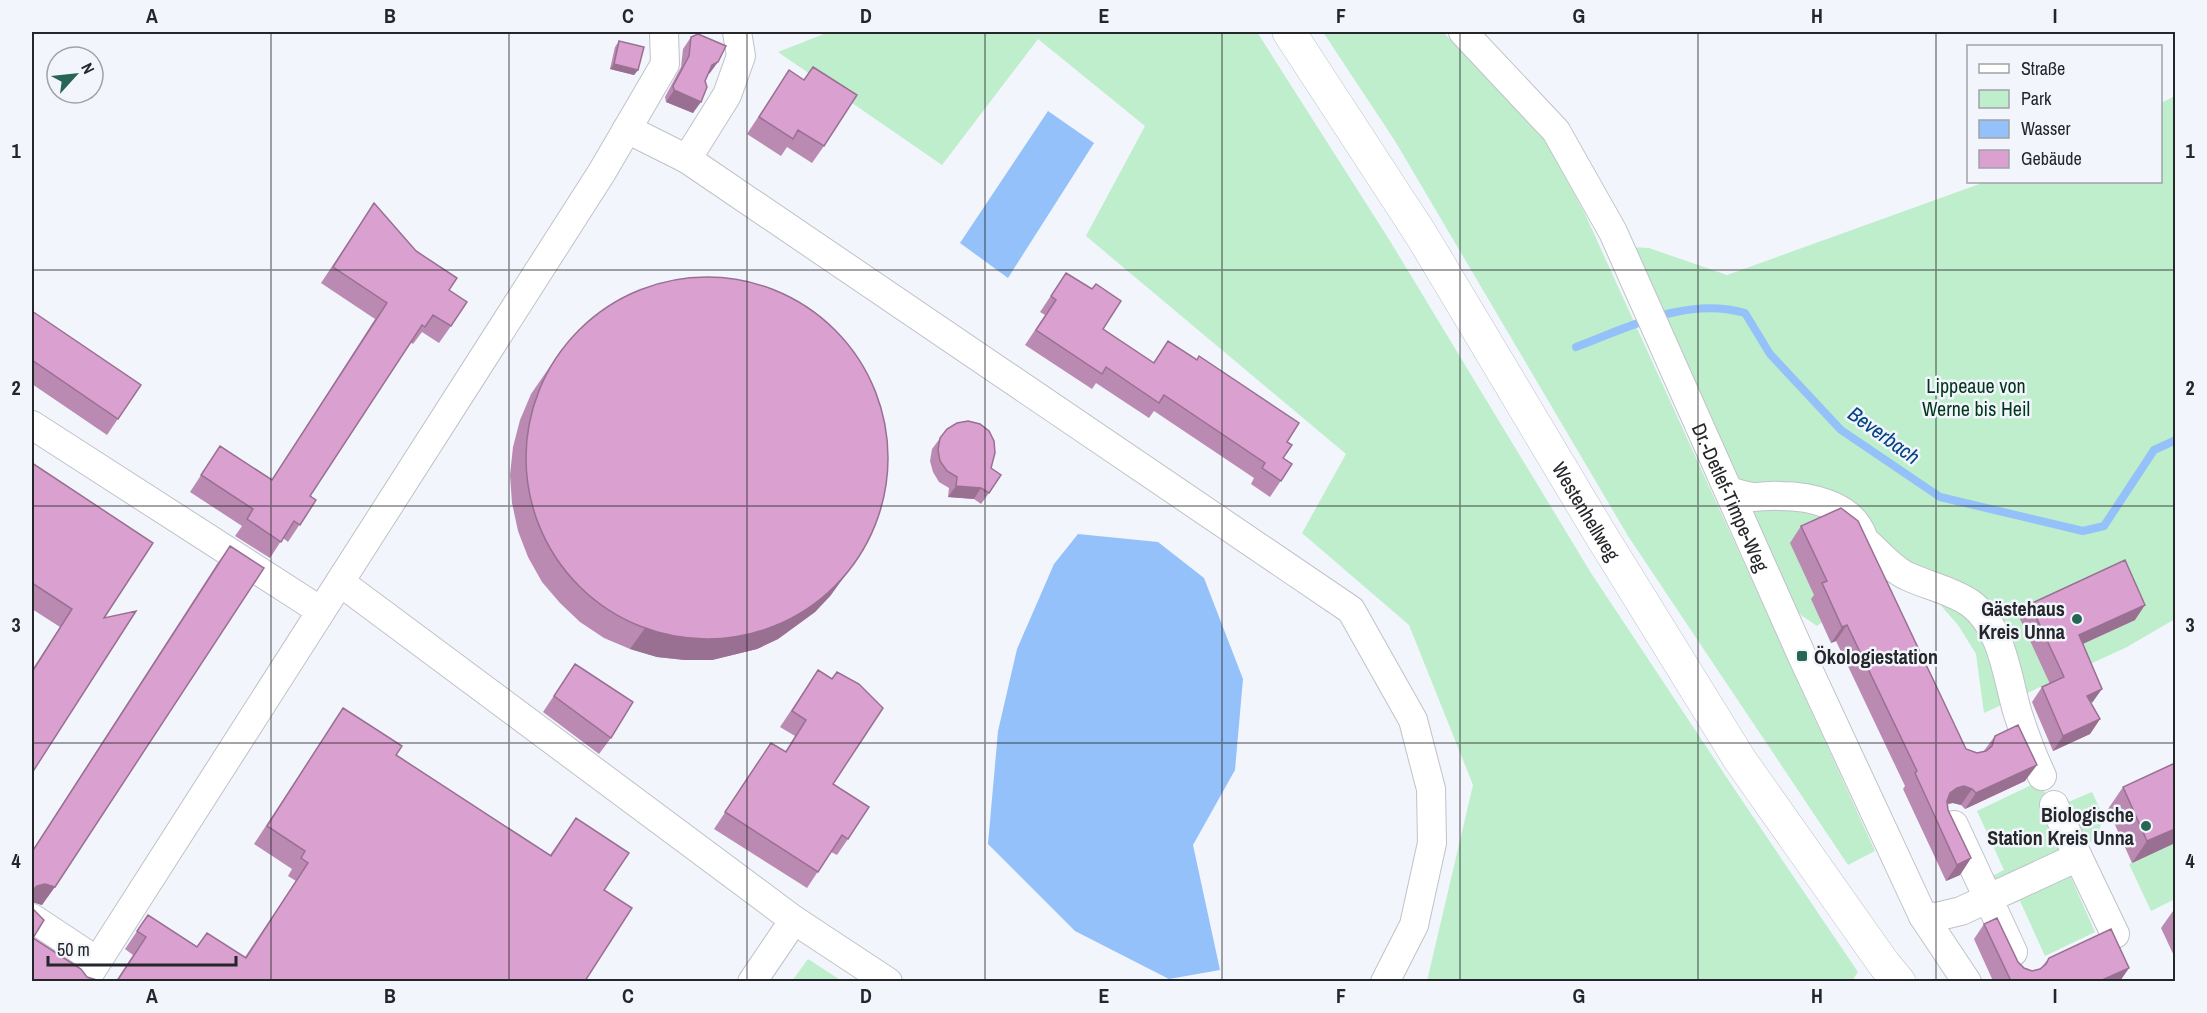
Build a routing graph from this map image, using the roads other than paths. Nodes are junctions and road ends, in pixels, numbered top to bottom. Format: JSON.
{"nodes":[{"id":1,"x":664,"y":32,"type":"edge"},
{"id":2,"x":737,"y":32,"type":"edge"},
{"id":3,"x":1289,"y":32,"type":"edge"},
{"id":4,"x":1463,"y":32,"type":"edge"},
{"id":5,"x":627,"y":129,"type":"junction"},
{"id":6,"x":687,"y":159,"type":"junction"},
{"id":7,"x":32,"y":425,"type":"edge"},
{"id":8,"x":1729,"y":491,"type":"junction"},
{"id":9,"x":1865,"y":541,"type":"junction"},
{"id":10,"x":340,"y":582,"type":"junction"},
{"id":11,"x":1892,"y":596,"type":"edge"},
{"id":12,"x":321,"y":611,"type":"junction"},
{"id":13,"x":2042,"y":776,"type":"dead end"},
{"id":14,"x":2054,"y":805,"type":"dead end"},
{"id":15,"x":1952,"y":819,"type":"edge"},
{"id":16,"x":2078,"y":857,"type":"junction"},
{"id":17,"x":1988,"y":897,"type":"junction"},
{"id":18,"x":1923,"y":916,"type":"junction"},
{"id":19,"x":32,"y":918,"type":"edge"},
{"id":20,"x":794,"y":920,"type":"junction"},
{"id":21,"x":2115,"y":934,"type":"edge"},
{"id":22,"x":2022,"y":970,"type":"edge"},
{"id":23,"x":90,"y":971,"type":"edge"},
{"id":24,"x":752,"y":981,"type":"edge"},
{"id":25,"x":888,"y":981,"type":"edge"},
{"id":26,"x":1385,"y":981,"type":"edge"},
{"id":27,"x":1899,"y":981,"type":"edge"},
{"id":28,"x":1967,"y":981,"type":"edge"}],
"edges":[{"from":1,"to":5,"type":"lane"},
{"from":2,"to":6,"type":"lane"},
{"from":3,"to":27,"type":"main road","name":"Westenhellweg"},
{"from":4,"to":8,"type":"lane","name":"Dr.-Detlef-Timpe-Weg"},
{"from":5,"to":6,"type":"lane"},
{"from":5,"to":10,"type":"lane"},
{"from":6,"to":26,"type":"lane"},
{"from":7,"to":12,"type":"lane"},
{"from":8,"to":9,"type":"lane"},
{"from":8,"to":18,"type":"lane","name":"Dr.-Detlef-Timpe-Weg"},
{"from":9,"to":11,"type":"lane"},
{"from":9,"to":13,"type":"lane"},
{"from":10,"to":12,"type":"lane"},
{"from":10,"to":20,"type":"lane"},
{"from":12,"to":23,"type":"lane"},
{"from":14,"to":16,"type":"lane"},
{"from":15,"to":17,"type":"lane"},
{"from":16,"to":17,"type":"lane"},
{"from":16,"to":21,"type":"lane"},
{"from":17,"to":18,"type":"lane"},
{"from":17,"to":22,"type":"lane"},
{"from":18,"to":28,"type":"lane","name":"Dr.-Detlef-Timpe-Weg"},
{"from":19,"to":23,"type":"lane"},
{"from":20,"to":24,"type":"lane"},
{"from":20,"to":25,"type":"lane"}]}
